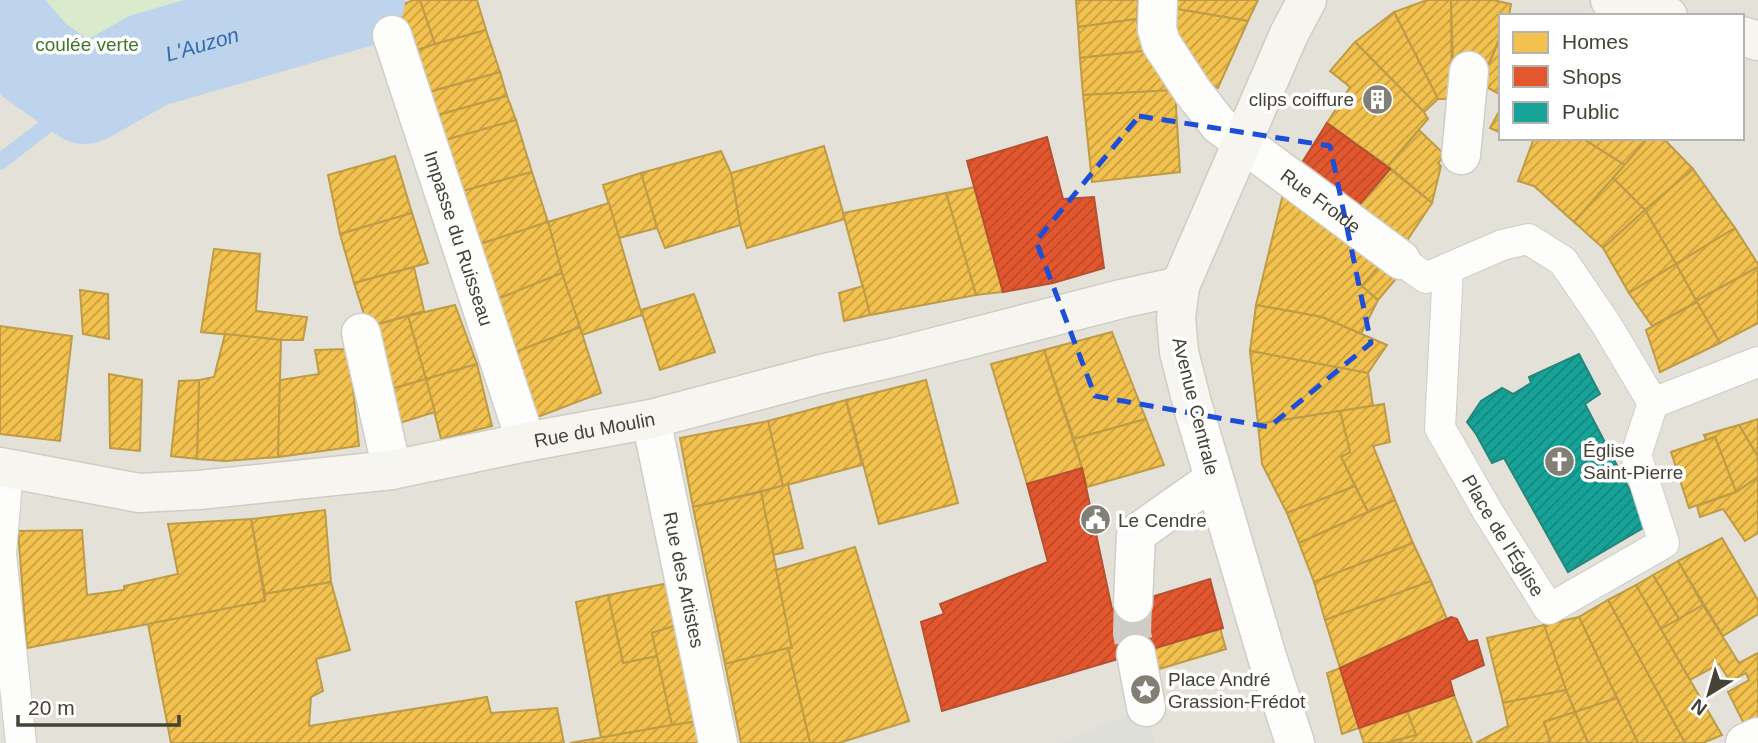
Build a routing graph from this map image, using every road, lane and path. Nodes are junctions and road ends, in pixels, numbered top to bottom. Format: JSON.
{"nodes":[{"id":1,"x":1158,"y":0,"type":"edge"},
{"id":2,"x":1307,"y":0,"type":"edge"},
{"id":3,"x":1610,"y":0,"type":"edge"},
{"id":4,"x":1661,"y":14,"type":"edge"},
{"id":5,"x":392,"y":35,"type":"dead end"},
{"id":6,"x":1469,"y":71,"type":"dead end"},
{"id":7,"x":1241,"y":143,"type":"junction"},
{"id":8,"x":1461,"y":155,"type":"dead end"},
{"id":9,"x":1401,"y":260,"type":"joint"},
{"id":10,"x":1448,"y":269,"type":"junction"},
{"id":11,"x":1180,"y":286,"type":"junction"},
{"id":12,"x":361,"y":333,"type":"dead end"},
{"id":13,"x":1758,"y":362,"type":"edge"},
{"id":14,"x":1653,"y":402,"type":"junction"},
{"id":15,"x":1193,"y":407,"type":"joint"},
{"id":16,"x":650,"y":419,"type":"junction"},
{"id":17,"x":526,"y":442,"type":"junction"},
{"id":18,"x":4,"y":469,"type":"edge"},
{"id":19,"x":392,"y":470,"type":"junction"},
{"id":20,"x":1214,"y":479,"type":"junction"},
{"id":21,"x":1133,"y":603,"type":"tunnel mouth"},
{"id":22,"x":1136,"y":654,"type":"tunnel mouth"},
{"id":23,"x":1146,"y":708,"type":"dead end"},
{"id":24,"x":1758,"y":737,"type":"edge"},
{"id":25,"x":21,"y":743,"type":"edge"},
{"id":26,"x":718,"y":743,"type":"edge"},
{"id":27,"x":1295,"y":743,"type":"edge"},
{"id":28,"x":1745,"y":743,"type":"edge"}],
"edges":[{"from":1,"to":7,"type":"street","name":"Rue Froide"},
{"from":2,"to":7,"type":"main road","name":"Avenue Centrale"},
{"from":3,"to":4,"type":"main road"},
{"from":5,"to":17,"type":"street","name":"Impasse du Ruisseau"},
{"from":6,"to":8,"type":"street"},
{"from":7,"to":9,"type":"street","name":"Rue Froide"},
{"from":7,"to":11,"type":"main road","name":"Avenue Centrale"},
{"from":9,"to":10,"type":"lane"},
{"from":10,"to":14,"type":"lane"},
{"from":10,"to":14,"type":"lane","name":"Place de l'Église"},
{"from":11,"to":15,"type":"main road","name":"Avenue Centrale"},
{"from":11,"to":16,"type":"main road","name":"Rue du Moulin"},
{"from":12,"to":19,"type":"street"},
{"from":13,"to":14,"type":"lane"},
{"from":15,"to":20,"type":"street","name":"Avenue Centrale"},
{"from":16,"to":17,"type":"main road","name":"Rue du Moulin"},
{"from":16,"to":26,"type":"street","name":"Rue des Artistes"},
{"from":17,"to":19,"type":"main road","name":"Rue du Moulin"},
{"from":18,"to":19,"type":"main road","name":"Rue du Moulin"},
{"from":18,"to":25,"type":"lane"},
{"from":20,"to":21,"type":"street"},
{"from":20,"to":27,"type":"street","name":"Avenue Centrale"},
{"from":22,"to":23,"type":"street"},
{"from":24,"to":28,"type":"street"}]}
